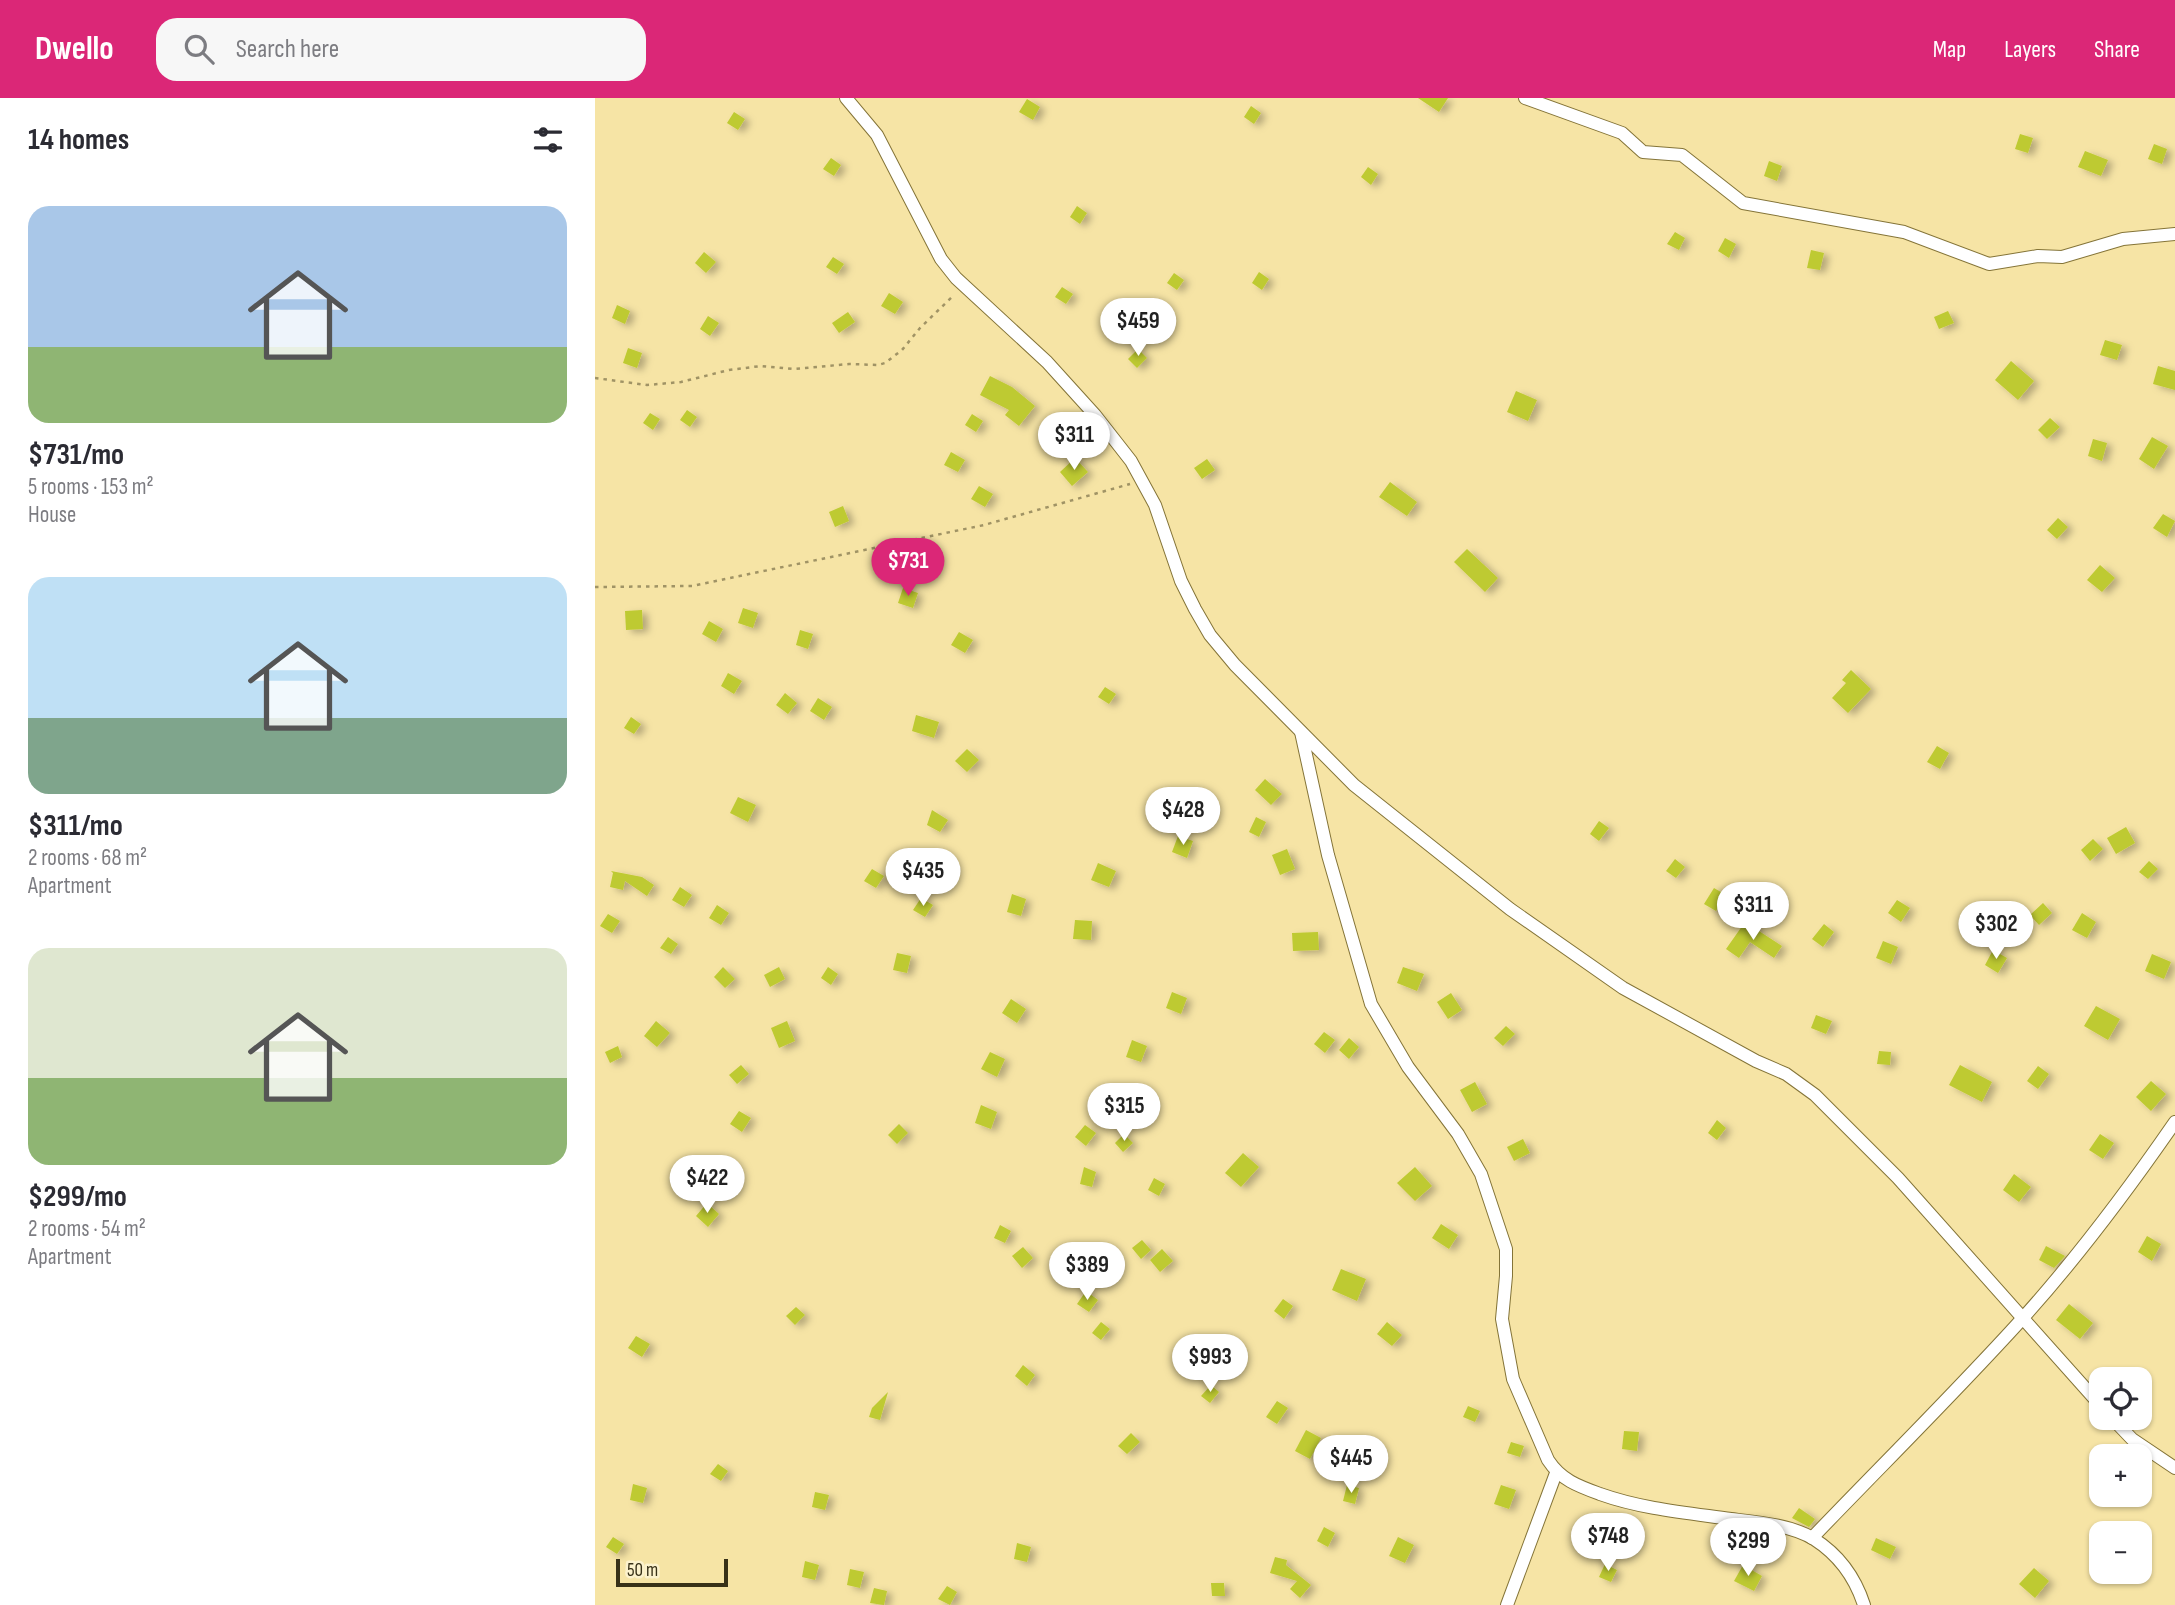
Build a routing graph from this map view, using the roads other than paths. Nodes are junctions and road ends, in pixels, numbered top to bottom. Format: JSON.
{"nodes":[{"id":1,"x":846,"y":98,"type":"edge"},
{"id":2,"x":1525,"y":98,"type":"edge"},
{"id":3,"x":2175,"y":234,"type":"edge"},
{"id":4,"x":1301,"y":733,"type":"junction"},
{"id":5,"x":2175,"y":1122,"type":"edge"},
{"id":6,"x":2022,"y":1319,"type":"junction"},
{"id":7,"x":2089,"y":1393,"type":"edge"},
{"id":8,"x":2124,"y":1430,"type":"edge"},
{"id":9,"x":2175,"y":1468,"type":"edge"},
{"id":10,"x":1556,"y":1473,"type":"junction"},
{"id":11,"x":1812,"y":1538,"type":"junction"},
{"id":12,"x":1507,"y":1605,"type":"edge"},
{"id":13,"x":1864,"y":1605,"type":"edge"}],
"edges":[{"from":1,"to":4,"type":"street"},
{"from":2,"to":3,"type":"street"},
{"from":4,"to":6,"type":"street"},
{"from":4,"to":10,"type":"street"},
{"from":5,"to":6,"type":"street"},
{"from":6,"to":7,"type":"street"},
{"from":6,"to":11,"type":"street"},
{"from":8,"to":9,"type":"street"},
{"from":10,"to":11,"type":"street"},
{"from":10,"to":12,"type":"street"},
{"from":11,"to":13,"type":"street"}]}
